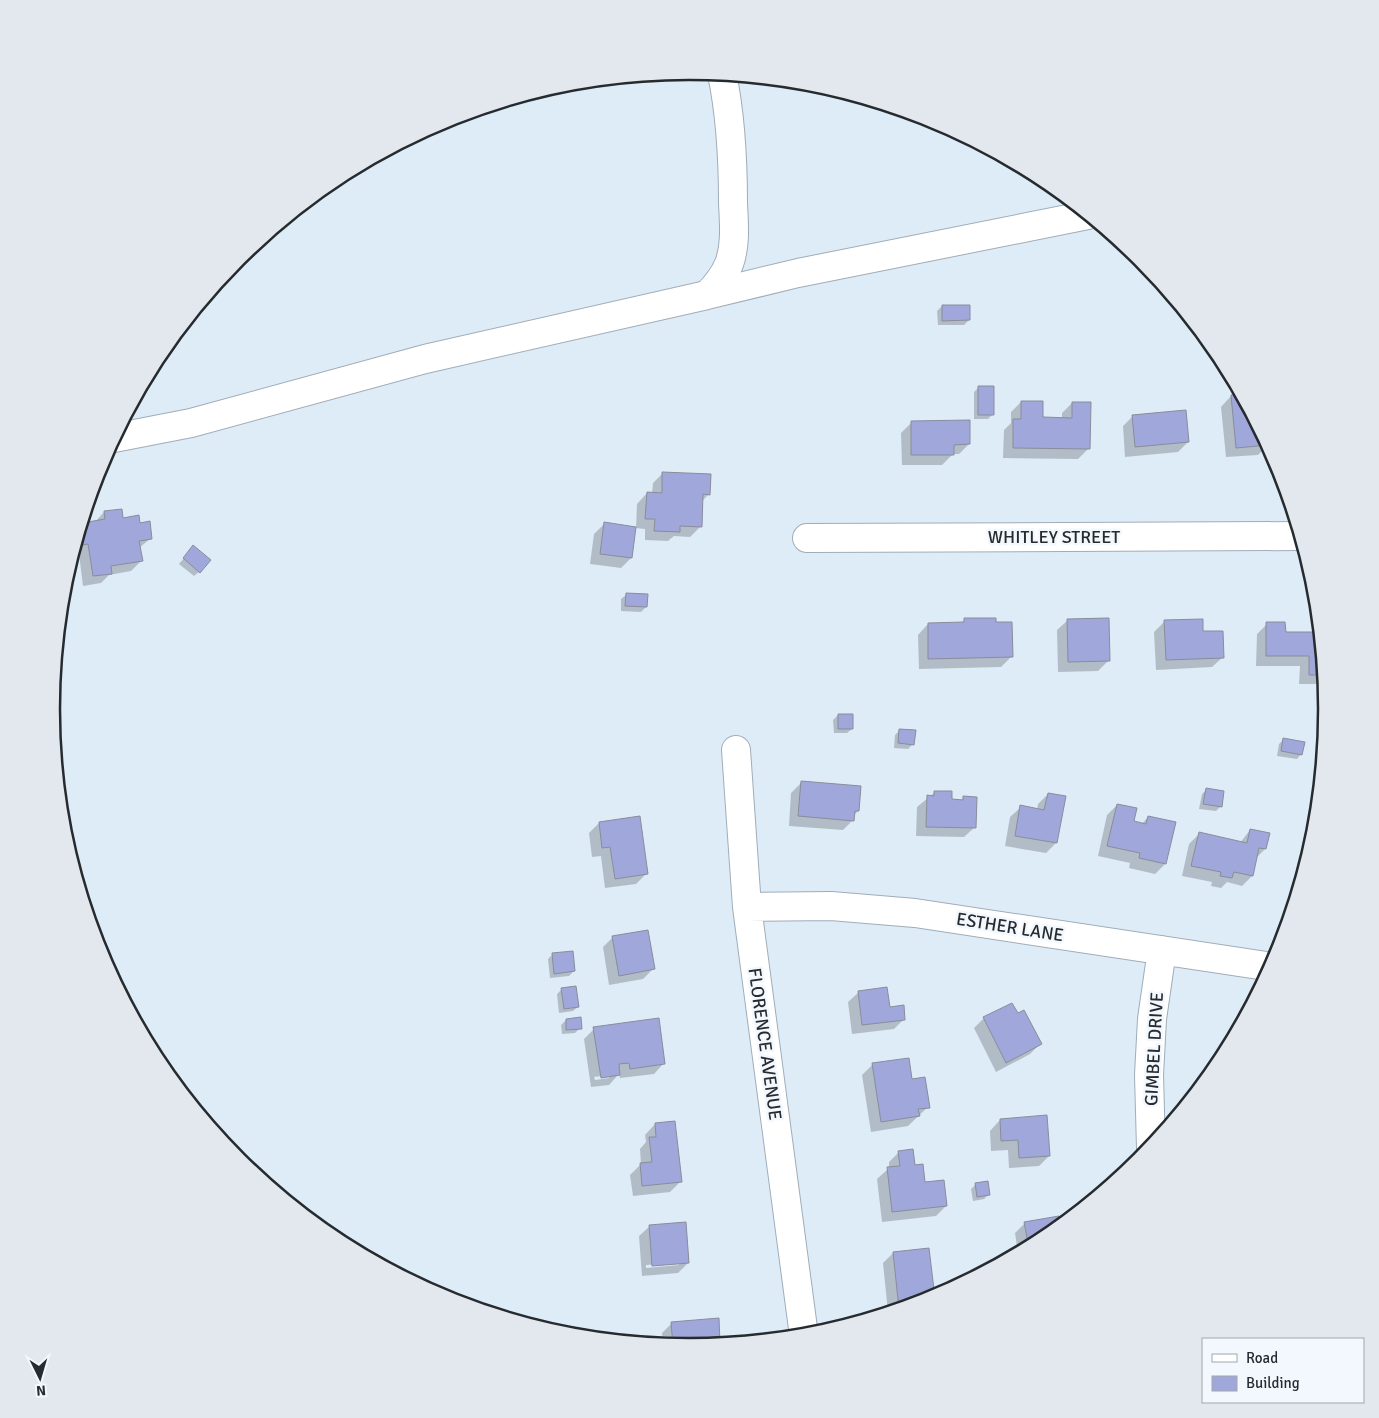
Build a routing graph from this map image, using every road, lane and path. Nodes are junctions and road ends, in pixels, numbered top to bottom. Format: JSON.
{"nodes":[{"id":1,"x":723,"y":81,"type":"edge"},
{"id":2,"x":1081,"y":216,"type":"edge"},
{"id":3,"x":707,"y":295,"type":"junction"},
{"id":4,"x":123,"y":436,"type":"edge"},
{"id":5,"x":1295,"y":536,"type":"edge"},
{"id":6,"x":806,"y":538,"type":"dead end"},
{"id":7,"x":736,"y":750,"type":"dead end"},
{"id":8,"x":747,"y":907,"type":"junction"},
{"id":9,"x":1162,"y":950,"type":"junction"},
{"id":10,"x":1264,"y":966,"type":"edge"},
{"id":11,"x":1151,"y":1137,"type":"edge"},
{"id":12,"x":803,"y":1328,"type":"edge"}],
"edges":[{"from":1,"to":3,"type":"street"},
{"from":2,"to":3,"type":"street"},
{"from":3,"to":4,"type":"street"},
{"from":5,"to":6,"type":"street","name":"WHITLEY STREET"},
{"from":7,"to":8,"type":"street","name":"FLORENCE AVENUE"},
{"from":8,"to":9,"type":"street","name":"ESTHER LANE"},
{"from":8,"to":12,"type":"street","name":"FLORENCE AVENUE"},
{"from":9,"to":10,"type":"street","name":"ESTHER LANE"},
{"from":9,"to":11,"type":"street","name":"GIMBEL DRIVE"}]}
